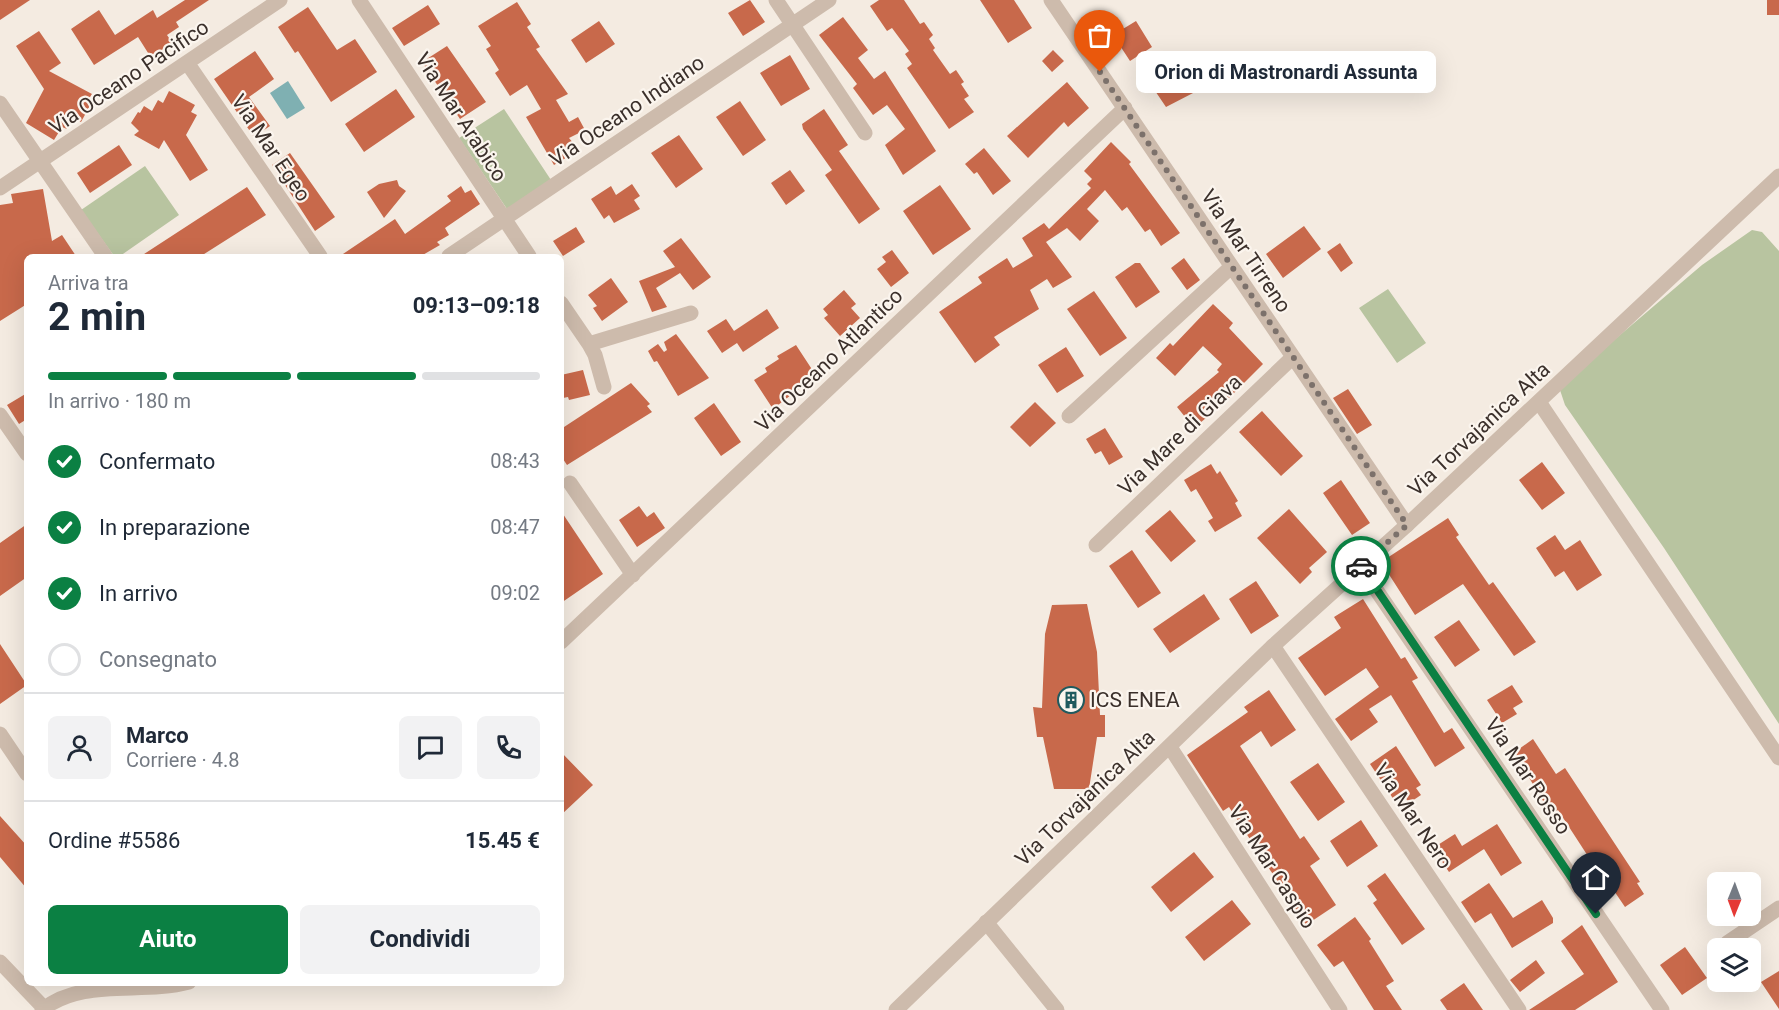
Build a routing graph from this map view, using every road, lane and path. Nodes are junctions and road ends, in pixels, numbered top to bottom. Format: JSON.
{"nodes":[{"id":1,"x":279,"y":0,"type":"edge"},
{"id":2,"x":359,"y":0,"type":"edge"},
{"id":3,"x":776,"y":0,"type":"edge"},
{"id":4,"x":830,"y":0,"type":"edge"},
{"id":5,"x":1052,"y":0,"type":"edge"},
{"id":6,"x":793,"y":23,"type":"junction"},
{"id":7,"x":188,"y":64,"type":"junction"},
{"id":8,"x":0,"y":103,"type":"edge"},
{"id":9,"x":1125,"y":108,"type":"junction"},
{"id":10,"x":865,"y":133,"type":"dead end"},
{"id":11,"x":39,"y":161,"type":"junction"},
{"id":12,"x":1779,"y":176,"type":"edge"},
{"id":13,"x":0,"y":188,"type":"edge"},
{"id":14,"x":504,"y":219,"type":"junction"},
{"id":15,"x":104,"y":254,"type":"edge"},
{"id":16,"x":319,"y":254,"type":"edge"},
{"id":17,"x":452,"y":254,"type":"edge"},
{"id":18,"x":528,"y":254,"type":"edge"},
{"id":19,"x":1230,"y":268,"type":"junction"},
{"id":20,"x":564,"y":307,"type":"edge"},
{"id":21,"x":691,"y":314,"type":"dead end"},
{"id":22,"x":589,"y":344,"type":"junction"},
{"id":23,"x":1293,"y":357,"type":"junction"},
{"id":24,"x":604,"y":387,"type":"dead end"},
{"id":25,"x":1539,"y":402,"type":"junction"},
{"id":26,"x":0,"y":415,"type":"edge"},
{"id":27,"x":1069,"y":416,"type":"dead end"},
{"id":28,"x":24,"y":450,"type":"edge"},
{"id":29,"x":570,"y":483,"type":"dead end"},
{"id":30,"x":1407,"y":525,"type":"junction"},
{"id":31,"x":1096,"y":545,"type":"dead end"},
{"id":32,"x":1360,"y":566,"type":"junction"},
{"id":33,"x":633,"y":575,"type":"junction"},
{"id":34,"x":564,"y":639,"type":"edge"},
{"id":35,"x":1273,"y":646,"type":"junction"},
{"id":36,"x":0,"y":734,"type":"edge"},
{"id":37,"x":1170,"y":747,"type":"junction"},
{"id":38,"x":1779,"y":758,"type":"edge"},
{"id":39,"x":24,"y":770,"type":"edge"},
{"id":40,"x":1779,"y":909,"type":"edge"},
{"id":41,"x":986,"y":922,"type":"junction"},
{"id":42,"x":1735,"y":938,"type":"edge"},
{"id":43,"x":0,"y":962,"type":"edge"},
{"id":44,"x":148,"y":986,"type":"edge"},
{"id":45,"x":43,"y":1009,"type":"edge"},
{"id":46,"x":896,"y":1010,"type":"edge"},
{"id":47,"x":1057,"y":1010,"type":"edge"},
{"id":48,"x":1340,"y":1010,"type":"edge"},
{"id":49,"x":1519,"y":1010,"type":"edge"},
{"id":50,"x":1662,"y":1010,"type":"edge"}],
"edges":[{"from":1,"to":7,"type":"street","name":"Via Oceano Pacifico"},
{"from":2,"to":14,"type":"street","name":"Via Mar Arabico"},
{"from":3,"to":6,"type":"street"},
{"from":4,"to":6,"type":"street","name":"Via Oceano Indiano"},
{"from":5,"to":9,"type":"street","name":"Via Mar Tirreno"},
{"from":6,"to":10,"type":"street"},
{"from":6,"to":14,"type":"street","name":"Via Oceano Indiano"},
{"from":7,"to":11,"type":"street","name":"Via Oceano Pacifico"},
{"from":7,"to":16,"type":"street","name":"Via Mar Egeo"},
{"from":8,"to":11,"type":"street"},
{"from":9,"to":19,"type":"street","name":"Via Mar Tirreno"},
{"from":9,"to":33,"type":"street","name":"Via Oceano Atlantico"},
{"from":11,"to":13,"type":"street","name":"Via Oceano Pacifico"},
{"from":11,"to":15,"type":"street"},
{"from":12,"to":25,"type":"street","name":"Via Torvajanica Alta"},
{"from":14,"to":17,"type":"street","name":"Via Oceano Indiano"},
{"from":14,"to":18,"type":"street","name":"Via Mar Arabico"},
{"from":19,"to":23,"type":"street","name":"Via Mar Tirreno"},
{"from":19,"to":27,"type":"street"},
{"from":20,"to":22,"type":"street"},
{"from":21,"to":22,"type":"street"},
{"from":22,"to":24,"type":"street"},
{"from":23,"to":30,"type":"street","name":"Via Mar Tirreno"},
{"from":23,"to":31,"type":"street","name":"Via Mare di Giava"},
{"from":25,"to":30,"type":"street","name":"Via Torvajanica Alta"},
{"from":25,"to":38,"type":"street"},
{"from":26,"to":28,"type":"street"},
{"from":29,"to":33,"type":"street"},
{"from":30,"to":32,"type":"street","name":"Via Torvajanica Alta"},
{"from":32,"to":35,"type":"street","name":"Via Torvajanica Alta"},
{"from":32,"to":50,"type":"street","name":"Via Mar Rosso"},
{"from":33,"to":34,"type":"street","name":"Via Oceano Atlantico"},
{"from":35,"to":37,"type":"street","name":"Via Torvajanica Alta"},
{"from":35,"to":49,"type":"street","name":"Via Mar Nero"},
{"from":36,"to":39,"type":"street"},
{"from":37,"to":41,"type":"street","name":"Via Torvajanica Alta"},
{"from":37,"to":48,"type":"street","name":"Via Mar Caspio"},
{"from":40,"to":42,"type":"street"},
{"from":41,"to":46,"type":"street","name":"Via Torvajanica Alta"},
{"from":41,"to":47,"type":"street"},
{"from":43,"to":45,"type":"street"},
{"from":44,"to":45,"type":"street"}]}
